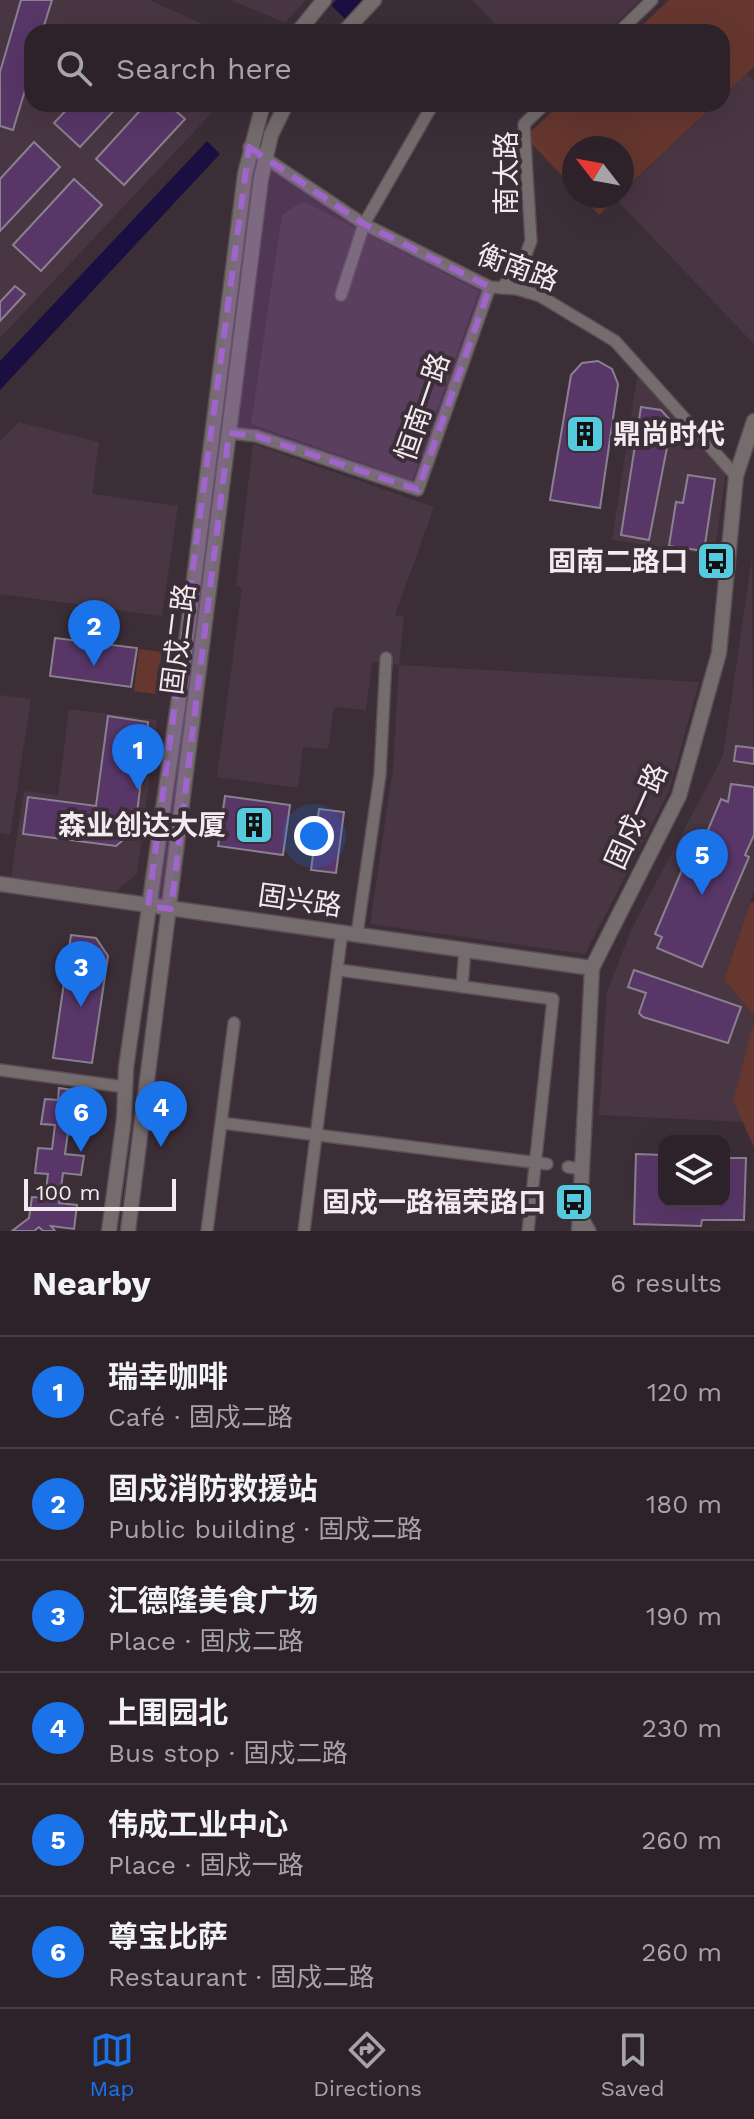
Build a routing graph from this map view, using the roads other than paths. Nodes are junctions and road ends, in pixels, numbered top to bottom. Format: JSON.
{"nodes":[{"id":1,"x":324,"y":0,"type":"edge"},
{"id":2,"x":374,"y":0,"type":"edge"},
{"id":3,"x":652,"y":0,"type":"edge"},
{"id":4,"x":304,"y":24,"type":"edge"},
{"id":5,"x":352,"y":24,"type":"edge"},
{"id":6,"x":627,"y":24,"type":"edge"},
{"id":7,"x":260,"y":112,"type":"edge"},
{"id":8,"x":282,"y":112,"type":"edge"},
{"id":9,"x":428,"y":112,"type":"edge"},
{"id":10,"x":537,"y":112,"type":"edge"},
{"id":11,"x":249,"y":147,"type":"junction"},
{"id":12,"x":265,"y":159,"type":"junction"},
{"id":13,"x":364,"y":224,"type":"junction"},
{"id":14,"x":496,"y":288,"type":"junction"},
{"id":15,"x":341,"y":295,"type":"dead end"},
{"id":16,"x":754,"y":421,"type":"edge"},
{"id":17,"x":229,"y":433,"type":"junction"},
{"id":18,"x":736,"y":476,"type":"junction"},
{"id":19,"x":386,"y":658,"type":"dead end"},
{"id":20,"x":0,"y":884,"type":"edge"},
{"id":21,"x":148,"y":906,"type":"junction"},
{"id":22,"x":171,"y":909,"type":"junction"},
{"id":23,"x":350,"y":932,"type":"junction"},
{"id":24,"x":465,"y":949,"type":"junction"},
{"id":25,"x":592,"y":968,"type":"junction"},
{"id":26,"x":339,"y":970,"type":"junction"},
{"id":27,"x":462,"y":987,"type":"junction"},
{"id":28,"x":234,"y":1023,"type":"dead end"},
{"id":29,"x":0,"y":1070,"type":"edge"},
{"id":30,"x":125,"y":1087,"type":"junction"},
{"id":31,"x":222,"y":1123,"type":"junction"},
{"id":32,"x":317,"y":1135,"type":"junction"},
{"id":33,"x":541,"y":1164,"type":"junction"},
{"id":34,"x":580,"y":1212,"type":"junction"},
{"id":35,"x":109,"y":1231,"type":"edge"},
{"id":36,"x":128,"y":1231,"type":"edge"},
{"id":37,"x":207,"y":1231,"type":"edge"},
{"id":38,"x":304,"y":1231,"type":"edge"},
{"id":39,"x":528,"y":1231,"type":"edge"},
{"id":40,"x":579,"y":1231,"type":"edge"},
{"id":41,"x":590,"y":1231,"type":"edge"}],
"edges":[{"from":1,"to":4,"type":"street"},
{"from":2,"to":5,"type":"street"},
{"from":3,"to":6,"type":"street"},
{"from":7,"to":11,"type":"street","name":"固戍二路"},
{"from":8,"to":12,"type":"street","name":"固戍二路"},
{"from":9,"to":13,"type":"street"},
{"from":10,"to":14,"type":"street","name":"南太路"},
{"from":11,"to":12,"type":"street","name":"衡南路"},
{"from":11,"to":21,"type":"street","name":"固戍二路"},
{"from":12,"to":13,"type":"street","name":"衡南路"},
{"from":12,"to":17,"type":"street","name":"固戍二路"},
{"from":13,"to":14,"type":"street","name":"衡南路"},
{"from":13,"to":15,"type":"street"},
{"from":14,"to":17,"type":"street","name":"恒南一路"},
{"from":14,"to":18,"type":"street","name":"衡南路"},
{"from":16,"to":18,"type":"street","name":"固戍一路"},
{"from":17,"to":22,"type":"street","name":"固戍二路"},
{"from":18,"to":25,"type":"street","name":"固戍一路"},
{"from":19,"to":23,"type":"street"},
{"from":20,"to":21,"type":"street","name":"固兴路"},
{"from":21,"to":22,"type":"street","name":"固兴路"},
{"from":21,"to":30,"type":"street","name":"固戍二路"},
{"from":22,"to":23,"type":"street","name":"固兴路"},
{"from":22,"to":36,"type":"street","name":"固戍二路"},
{"from":23,"to":24,"type":"street","name":"固兴路"},
{"from":23,"to":26,"type":"street"},
{"from":24,"to":25,"type":"street","name":"固兴路"},
{"from":24,"to":27,"type":"street"},
{"from":25,"to":34,"type":"street","name":"固戍一路"},
{"from":26,"to":27,"type":"street"},
{"from":26,"to":32,"type":"street"},
{"from":27,"to":33,"type":"street"},
{"from":28,"to":31,"type":"street"},
{"from":29,"to":30,"type":"street"},
{"from":30,"to":35,"type":"street","name":"固戍二路"},
{"from":31,"to":32,"type":"street"},
{"from":31,"to":37,"type":"street"},
{"from":32,"to":33,"type":"street"},
{"from":32,"to":38,"type":"street"},
{"from":33,"to":39,"type":"street"},
{"from":34,"to":40,"type":"street","name":"固戍一路"},
{"from":34,"to":41,"type":"street"}]}
